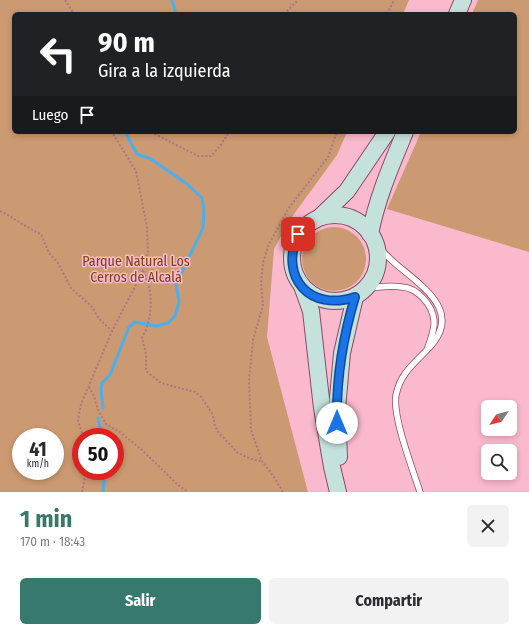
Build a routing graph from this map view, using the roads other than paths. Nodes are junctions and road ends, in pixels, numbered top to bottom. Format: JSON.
{"nodes":[{"id":1,"x":463,"y":0,"type":"edge"},
{"id":2,"x":457,"y":12,"type":"edge"},
{"id":3,"x":386,"y":134,"type":"edge"},
{"id":4,"x":404,"y":134,"type":"edge"},
{"id":5,"x":320,"y":217,"type":"junction"},
{"id":6,"x":373,"y":239,"type":"junction"},
{"id":7,"x":302,"y":286,"type":"junction"},
{"id":8,"x":360,"y":293,"type":"junction"},
{"id":9,"x":426,"y":351,"type":"junction"},
{"id":10,"x":338,"y":492,"type":"edge"},
{"id":11,"x":342,"y":492,"type":"edge"},
{"id":12,"x":420,"y":492,"type":"edge"}],
"edges":[{"from":1,"to":2,"type":"main road"},
{"from":3,"to":5,"type":"main road"},
{"from":4,"to":6,"type":"main road"},
{"from":5,"to":6,"type":"main road"},
{"from":5,"to":7,"type":"main road"},
{"from":6,"to":8,"type":"main road"},
{"from":6,"to":9,"type":"lane"},
{"from":7,"to":8,"type":"main road"},
{"from":7,"to":10,"type":"main road"},
{"from":8,"to":9,"type":"lane"},
{"from":8,"to":11,"type":"main road"},
{"from":9,"to":12,"type":"lane"}]}
